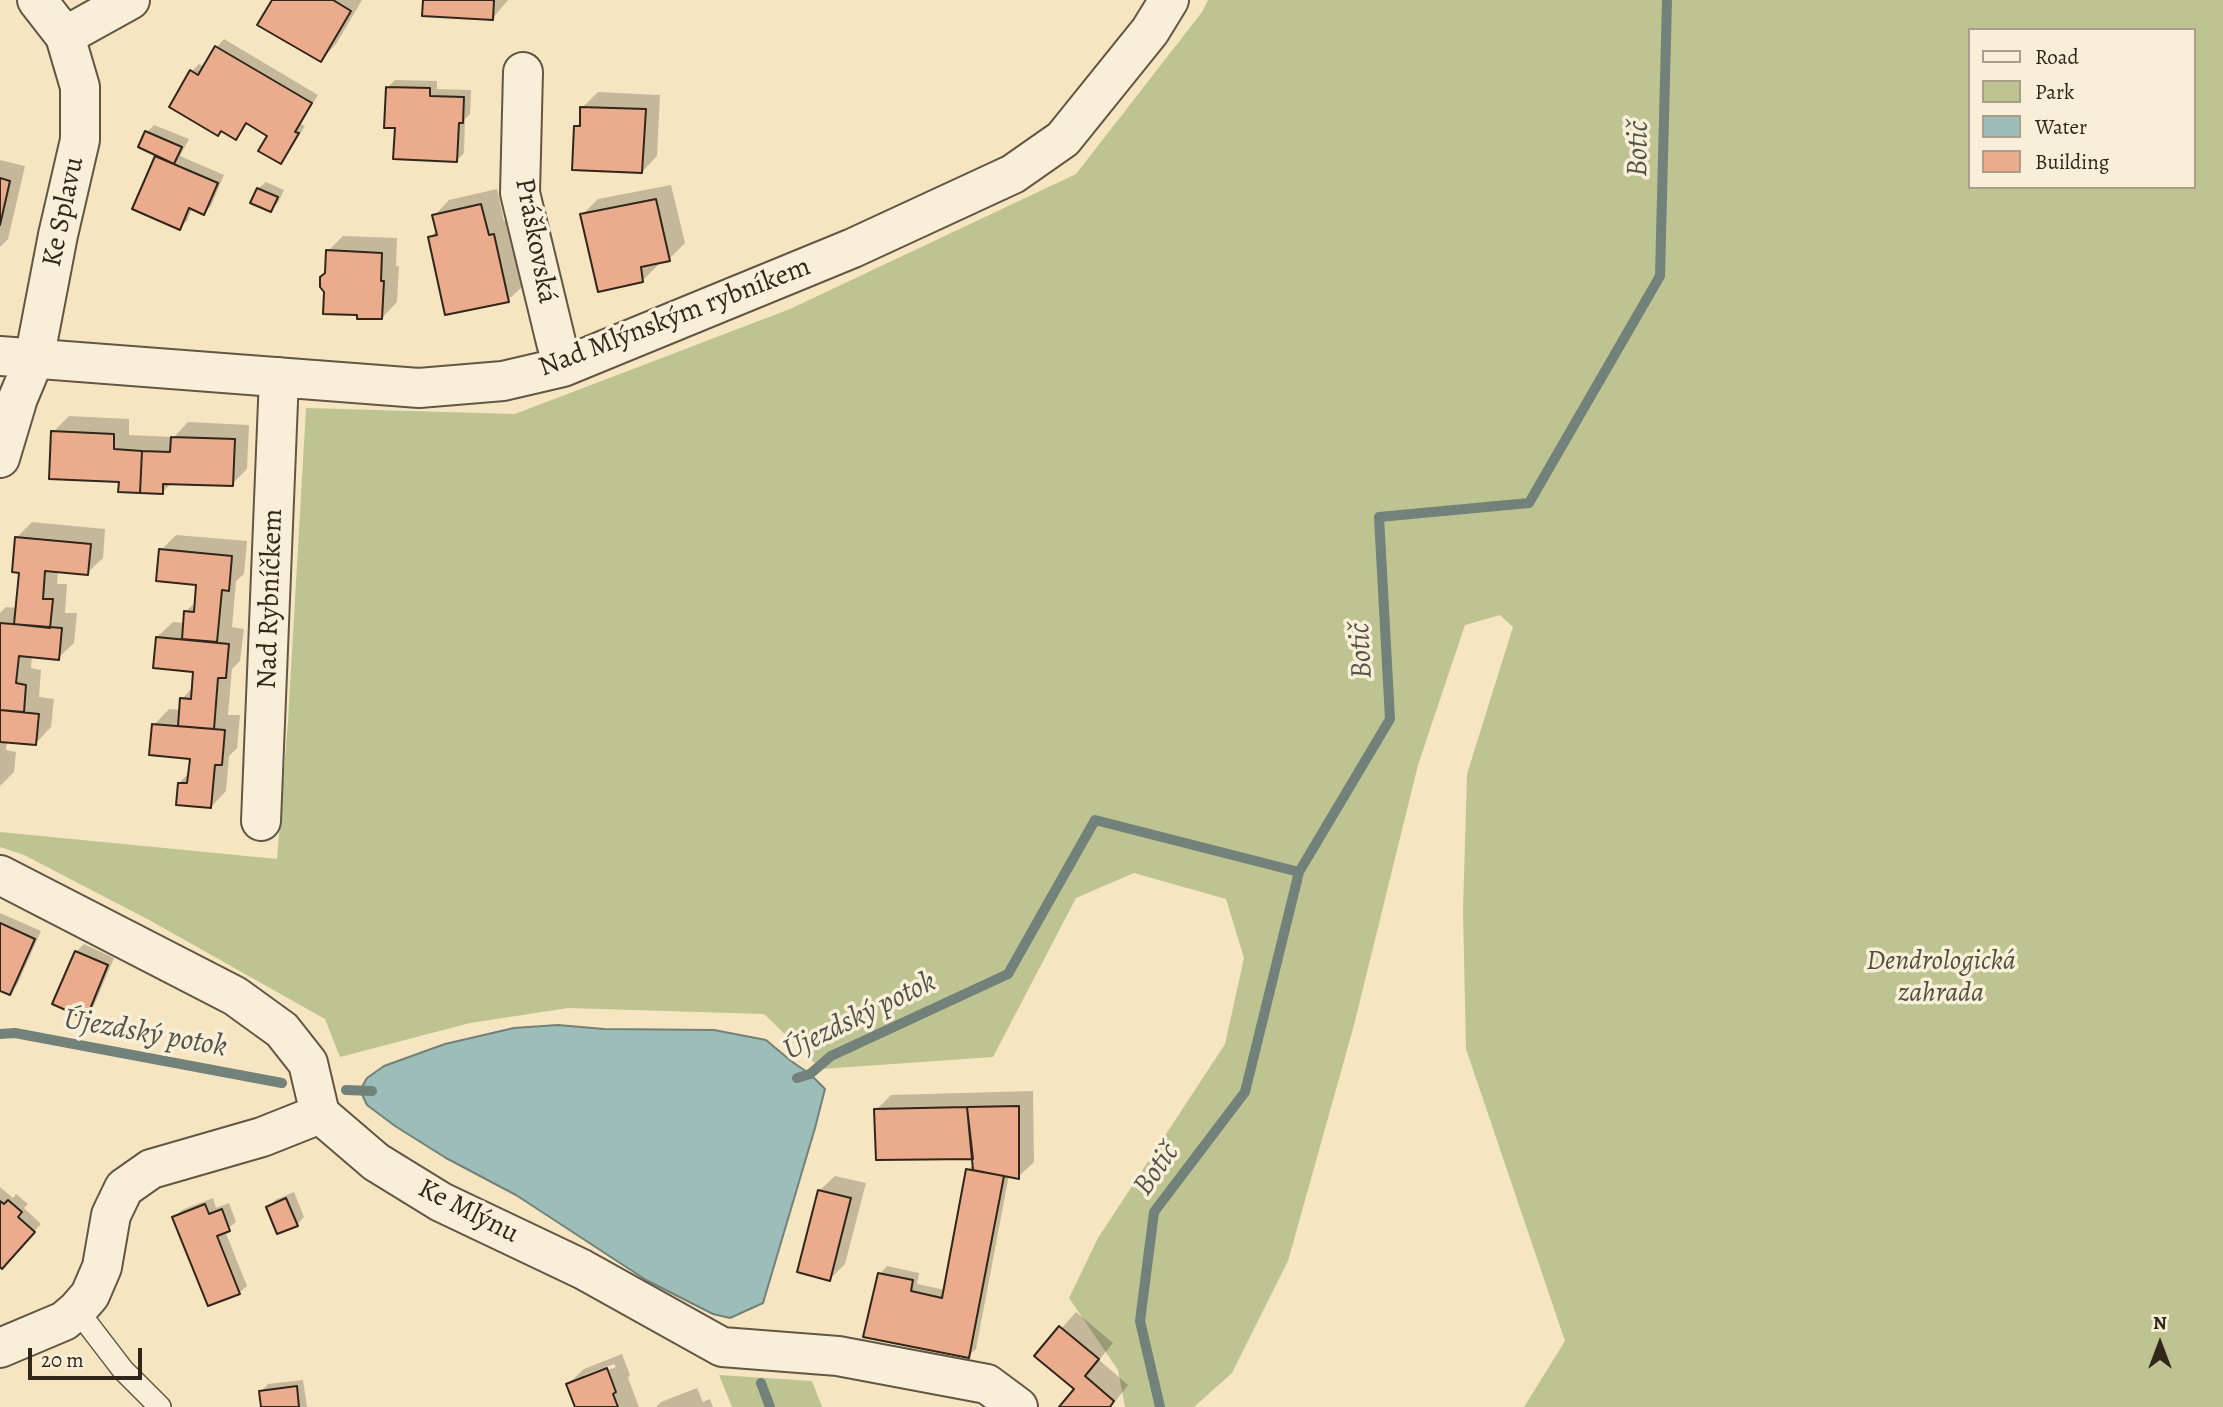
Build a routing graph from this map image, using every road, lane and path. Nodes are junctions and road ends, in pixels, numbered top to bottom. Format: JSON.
{"nodes":[{"id":1,"x":37,"y":0,"type":"edge"},
{"id":2,"x":130,"y":0,"type":"edge"},
{"id":3,"x":1168,"y":0,"type":"edge"},
{"id":4,"x":65,"y":36,"type":"junction"},
{"id":5,"x":523,"y":72,"type":"dead end"},
{"id":6,"x":17,"y":358,"type":"edge"},
{"id":7,"x":563,"y":367,"type":"junction"},
{"id":8,"x":279,"y":377,"type":"junction"},
{"id":9,"x":0,"y":457,"type":"edge"},
{"id":10,"x":261,"y":821,"type":"dead end"},
{"id":11,"x":0,"y":876,"type":"edge"},
{"id":12,"x":320,"y":1114,"type":"junction"},
{"id":13,"x":77,"y":1310,"type":"junction"},
{"id":14,"x":0,"y":1348,"type":"edge"},
{"id":15,"x":160,"y":1407,"type":"edge"},
{"id":16,"x":1018,"y":1407,"type":"edge"}],
"edges":[{"from":1,"to":4,"type":"street"},
{"from":2,"to":4,"type":"street"},
{"from":3,"to":7,"type":"street","name":"Nad Mlýnským rybníkem"},
{"from":4,"to":6,"type":"street","name":"Ke Splavu"},
{"from":5,"to":7,"type":"street","name":"Práškovská"},
{"from":6,"to":8,"type":"street","name":"Nad Mlýnským rybníkem"},
{"from":6,"to":9,"type":"street","name":"Ke Splavu"},
{"from":7,"to":8,"type":"street","name":"Nad Mlýnským rybníkem"},
{"from":8,"to":10,"type":"street","name":"Nad Rybníčkem"},
{"from":11,"to":12,"type":"street"},
{"from":12,"to":13,"type":"street"},
{"from":12,"to":16,"type":"street","name":"Ke Mlýnu"},
{"from":13,"to":14,"type":"street"},
{"from":13,"to":15,"type":"lane"}]}
